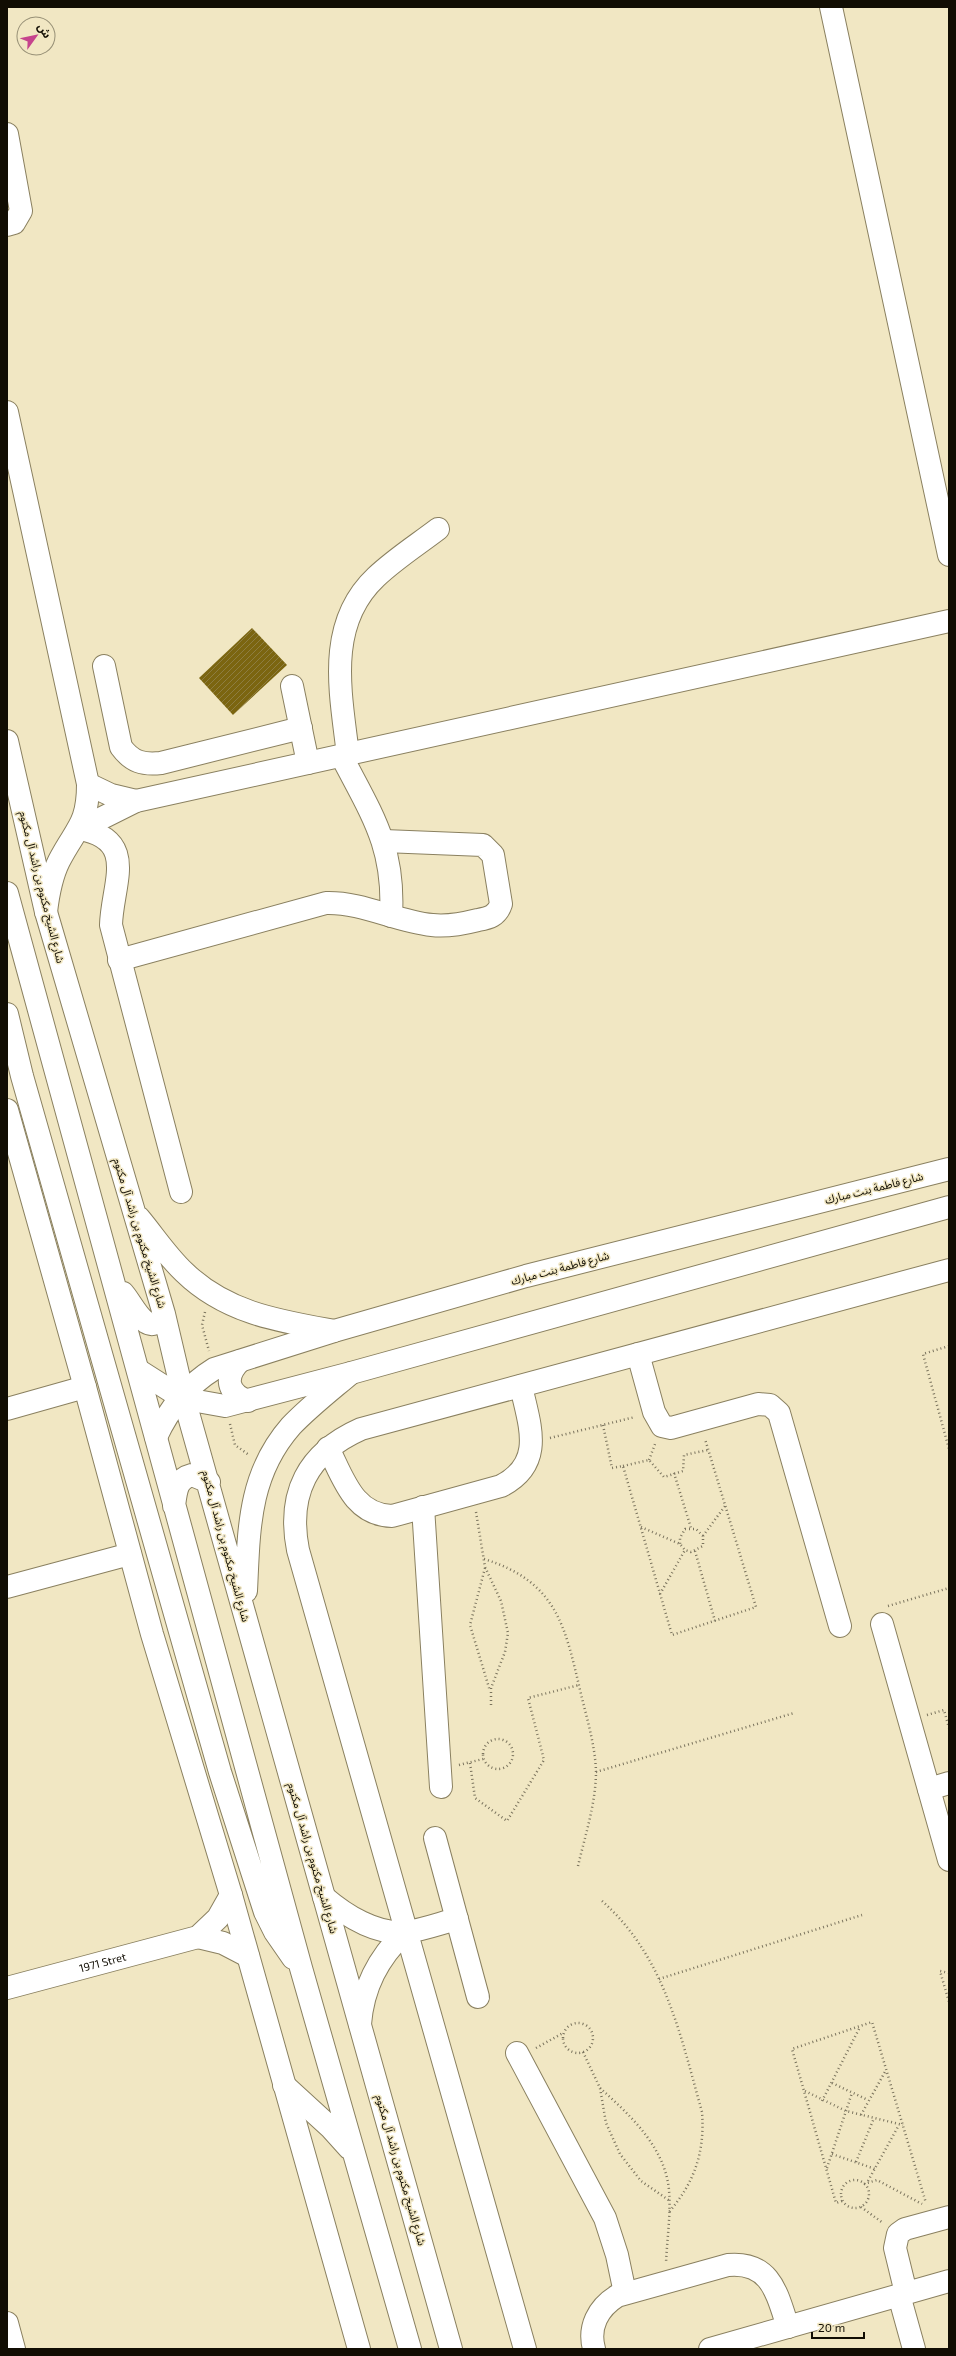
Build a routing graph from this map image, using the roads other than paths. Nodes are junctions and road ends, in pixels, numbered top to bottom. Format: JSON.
{"nodes":[{"id":1,"x":831,"y":7,"type":"edge"},
{"id":2,"x":7,"y":134,"type":"edge"},
{"id":3,"x":7,"y":225,"type":"edge"},
{"id":4,"x":7,"y":412,"type":"edge"},
{"id":5,"x":438,"y":529,"type":"dead end"},
{"id":6,"x":949,"y":555,"type":"edge"},
{"id":7,"x":949,"y":621,"type":"edge"},
{"id":8,"x":104,"y":666,"type":"dead end"},
{"id":9,"x":292,"y":686,"type":"dead end"},
{"id":10,"x":301,"y":728,"type":"junction"},
{"id":11,"x":7,"y":741,"type":"edge"},
{"id":12,"x":345,"y":756,"type":"junction"},
{"id":13,"x":308,"y":763,"type":"junction"},
{"id":14,"x":88,"y":784,"type":"junction"},
{"id":15,"x":136,"y":801,"type":"junction"},
{"id":16,"x":80,"y":829,"type":"junction"},
{"id":17,"x":384,"y":841,"type":"junction"},
{"id":18,"x":7,"y":893,"type":"edge"},
{"id":19,"x":46,"y":912,"type":"junction"},
{"id":20,"x":391,"y":916,"type":"junction"},
{"id":21,"x":120,"y":960,"type":"junction"},
{"id":22,"x":7,"y":1014,"type":"edge"},
{"id":23,"x":7,"y":1110,"type":"edge"},
{"id":24,"x":949,"y":1169,"type":"edge"},
{"id":25,"x":181,"y":1192,"type":"dead end"},
{"id":26,"x":949,"y":1207,"type":"edge"},
{"id":27,"x":132,"y":1208,"type":"junction"},
{"id":28,"x":949,"y":1270,"type":"edge"},
{"id":29,"x":116,"y":1287,"type":"junction"},
{"id":30,"x":164,"y":1314,"type":"junction"},
{"id":31,"x":334,"y":1331,"type":"junction"},
{"id":32,"x":638,"y":1354,"type":"junction"},
{"id":33,"x":240,"y":1361,"type":"junction"},
{"id":34,"x":138,"y":1370,"type":"junction"},
{"id":35,"x":351,"y":1373,"type":"junction"},
{"id":36,"x":521,"y":1386,"type":"junction"},
{"id":37,"x":86,"y":1388,"type":"junction"},
{"id":38,"x":184,"y":1395,"type":"junction"},
{"id":39,"x":248,"y":1401,"type":"junction"},
{"id":40,"x":7,"y":1409,"type":"edge"},
{"id":41,"x":156,"y":1437,"type":"junction"},
{"id":42,"x":328,"y":1448,"type":"junction"},
{"id":43,"x":209,"y":1482,"type":"junction"},
{"id":44,"x":174,"y":1506,"type":"junction"},
{"id":45,"x":423,"y":1507,"type":"junction"},
{"id":46,"x":130,"y":1554,"type":"junction"},
{"id":47,"x":7,"y":1588,"type":"edge"},
{"id":48,"x":245,"y":1612,"type":"junction"},
{"id":49,"x":883,"y":1616,"type":"road end"},
{"id":50,"x":840,"y":1626,"type":"dead end"},
{"id":51,"x":440,"y":1779,"type":"road end"},
{"id":52,"x":939,"y":1786,"type":"edge"},
{"id":53,"x":435,"y":1838,"type":"dead end"},
{"id":54,"x":949,"y":1860,"type":"edge"},
{"id":55,"x":231,"y":1895,"type":"junction"},
{"id":56,"x":324,"y":1897,"type":"junction"},
{"id":57,"x":457,"y":1919,"type":"junction"},
{"id":58,"x":405,"y":1932,"type":"junction"},
{"id":59,"x":198,"y":1937,"type":"junction"},
{"id":60,"x":248,"y":1956,"type":"junction"},
{"id":61,"x":301,"y":1968,"type":"junction"},
{"id":62,"x":7,"y":1988,"type":"edge"},
{"id":63,"x":478,"y":1997,"type":"dead end"},
{"id":64,"x":360,"y":2024,"type":"junction"},
{"id":65,"x":518,"y":2055,"type":"road end"},
{"id":66,"x":284,"y":2085,"type":"junction"},
{"id":67,"x":353,"y":2154,"type":"junction"},
{"id":68,"x":949,"y":2217,"type":"edge"},
{"id":69,"x":949,"y":2281,"type":"edge"},
{"id":70,"x":625,"y":2293,"type":"junction"},
{"id":71,"x":902,"y":2294,"type":"junction"},
{"id":72,"x":7,"y":2324,"type":"edge"},
{"id":73,"x":788,"y":2327,"type":"junction"},
{"id":74,"x":451,"y":2348,"type":"edge"},
{"id":75,"x":14,"y":2349,"type":"edge"},
{"id":76,"x":359,"y":2349,"type":"edge"},
{"id":77,"x":410,"y":2349,"type":"edge"},
{"id":78,"x":525,"y":2349,"type":"edge"},
{"id":79,"x":594,"y":2349,"type":"edge"},
{"id":80,"x":710,"y":2349,"type":"edge"},
{"id":81,"x":914,"y":2349,"type":"edge"}],
"edges":[{"from":1,"to":6,"type":"street"},
{"from":2,"to":3,"type":"street"},
{"from":4,"to":14,"type":"street"},
{"from":5,"to":12,"type":"street"},
{"from":7,"to":12,"type":"street"},
{"from":8,"to":10,"type":"street"},
{"from":9,"to":10,"type":"street"},
{"from":10,"to":13,"type":"street"},
{"from":11,"to":19,"type":"street","name":"شارع الشيخ مكتوم بن راشد آل مكتوم"},
{"from":12,"to":13,"type":"street"},
{"from":12,"to":17,"type":"street"},
{"from":13,"to":15,"type":"street"},
{"from":14,"to":15,"type":"street"},
{"from":14,"to":16,"type":"street"},
{"from":15,"to":16,"type":"street"},
{"from":16,"to":19,"type":"street"},
{"from":16,"to":21,"type":"street"},
{"from":17,"to":20,"type":"street"},
{"from":17,"to":20,"type":"street"},
{"from":18,"to":29,"type":"street"},
{"from":19,"to":27,"type":"street","name":"شارع الشيخ مكتوم بن راشد آل مكتوم"},
{"from":20,"to":21,"type":"street"},
{"from":21,"to":25,"type":"street"},
{"from":22,"to":61,"type":"street"},
{"from":23,"to":37,"type":"street"},
{"from":24,"to":31,"type":"street","name":"شارع فاطمة بنت مبارك"},
{"from":26,"to":35,"type":"street"},
{"from":27,"to":30,"type":"street","name":"شارع الشيخ مكتوم بن راشد آل مكتوم"},
{"from":27,"to":31,"type":"street"},
{"from":28,"to":32,"type":"street"},
{"from":29,"to":30,"type":"street"},
{"from":29,"to":34,"type":"street"},
{"from":30,"to":38,"type":"street","name":"شارع الشيخ مكتوم بن راشد آل مكتوم"},
{"from":31,"to":33,"type":"street","name":"شارع فاطمة بنت مبارك"},
{"from":32,"to":36,"type":"street"},
{"from":32,"to":50,"type":"street"},
{"from":33,"to":38,"type":"street","name":"شارع فاطمة بنت مبارك"},
{"from":33,"to":39,"type":"street"},
{"from":34,"to":38,"type":"street"},
{"from":34,"to":41,"type":"street"},
{"from":35,"to":39,"type":"street"},
{"from":35,"to":48,"type":"street"},
{"from":36,"to":42,"type":"street"},
{"from":36,"to":45,"type":"street"},
{"from":37,"to":40,"type":"street"},
{"from":37,"to":46,"type":"street"},
{"from":38,"to":39,"type":"street"},
{"from":38,"to":41,"type":"street","name":"شارع فاطمة بنت مبارك"},
{"from":38,"to":43,"type":"street","name":"شارع الشيخ مكتوم بن راشد آل مكتوم"},
{"from":41,"to":44,"type":"street"},
{"from":42,"to":45,"type":"street"},
{"from":42,"to":58,"type":"street"},
{"from":43,"to":44,"type":"street"},
{"from":43,"to":48,"type":"street","name":"شارع الشيخ مكتوم بن راشد آل مكتوم"},
{"from":44,"to":61,"type":"street"},
{"from":45,"to":51,"type":"street"},
{"from":46,"to":47,"type":"street"},
{"from":46,"to":55,"type":"street"},
{"from":48,"to":56,"type":"street","name":"شارع الشيخ مكتوم بن راشد آل مكتوم"},
{"from":49,"to":52,"type":"street"},
{"from":52,"to":54,"type":"street"},
{"from":53,"to":57,"type":"street"},
{"from":55,"to":59,"type":"street"},
{"from":55,"to":60,"type":"street"},
{"from":56,"to":58,"type":"street"},
{"from":56,"to":64,"type":"street","name":"شارع الشيخ مكتوم بن راشد آل مكتوم"},
{"from":57,"to":58,"type":"street"},
{"from":57,"to":63,"type":"street"},
{"from":58,"to":64,"type":"street"},
{"from":58,"to":78,"type":"street"},
{"from":59,"to":60,"type":"street"},
{"from":59,"to":62,"type":"street","name":"1971 Stret"},
{"from":60,"to":66,"type":"street"},
{"from":61,"to":67,"type":"street"},
{"from":64,"to":74,"type":"street","name":"شارع الشيخ مكتوم بن راشد آل مكتوم"},
{"from":65,"to":70,"type":"street"},
{"from":66,"to":67,"type":"street"},
{"from":66,"to":76,"type":"street"},
{"from":67,"to":77,"type":"street"},
{"from":68,"to":71,"type":"street"},
{"from":69,"to":71,"type":"street"},
{"from":70,"to":73,"type":"street"},
{"from":70,"to":79,"type":"street"},
{"from":71,"to":73,"type":"street"},
{"from":71,"to":81,"type":"street"},
{"from":72,"to":75,"type":"street"},
{"from":73,"to":80,"type":"street"}]}
